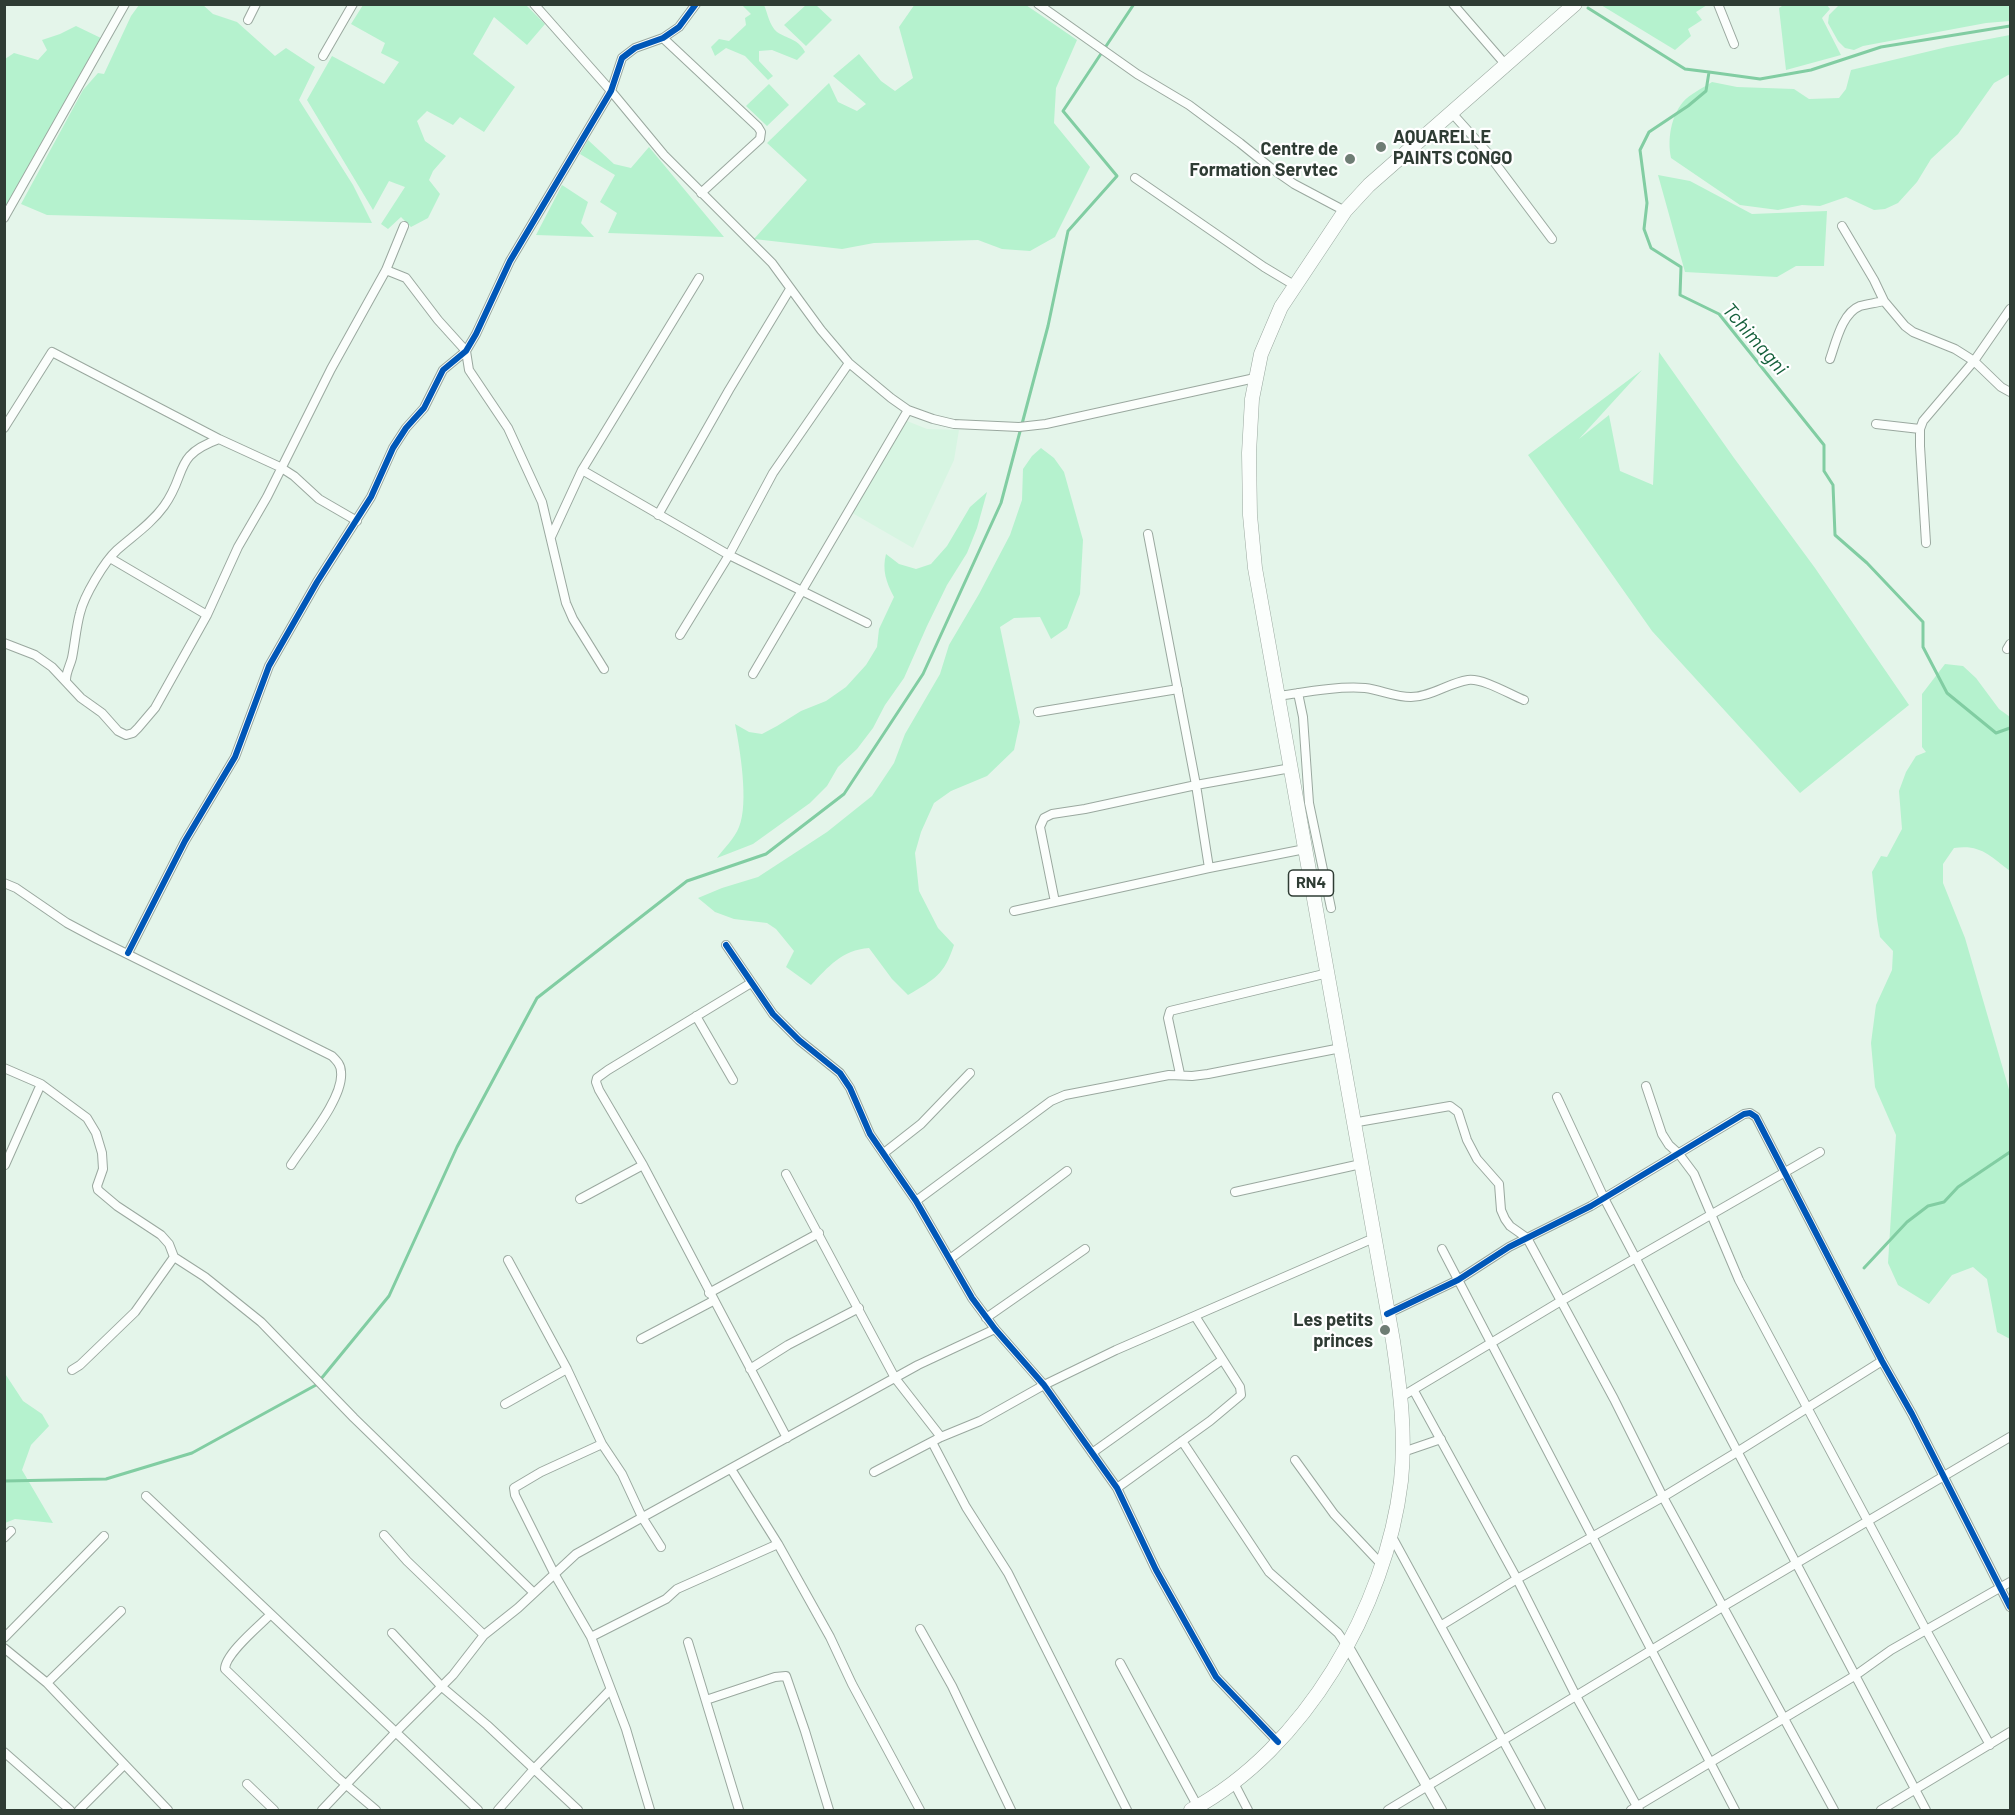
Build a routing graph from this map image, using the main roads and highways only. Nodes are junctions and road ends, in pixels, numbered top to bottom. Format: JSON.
{"nodes":[{"id":1,"x":1575,"y":4,"type":"edge"},
{"id":2,"x":1195,"y":1809,"type":"edge"}],
"edges":[{"from":1,"to":2,"type":"highway","number":"RN4"}]}
